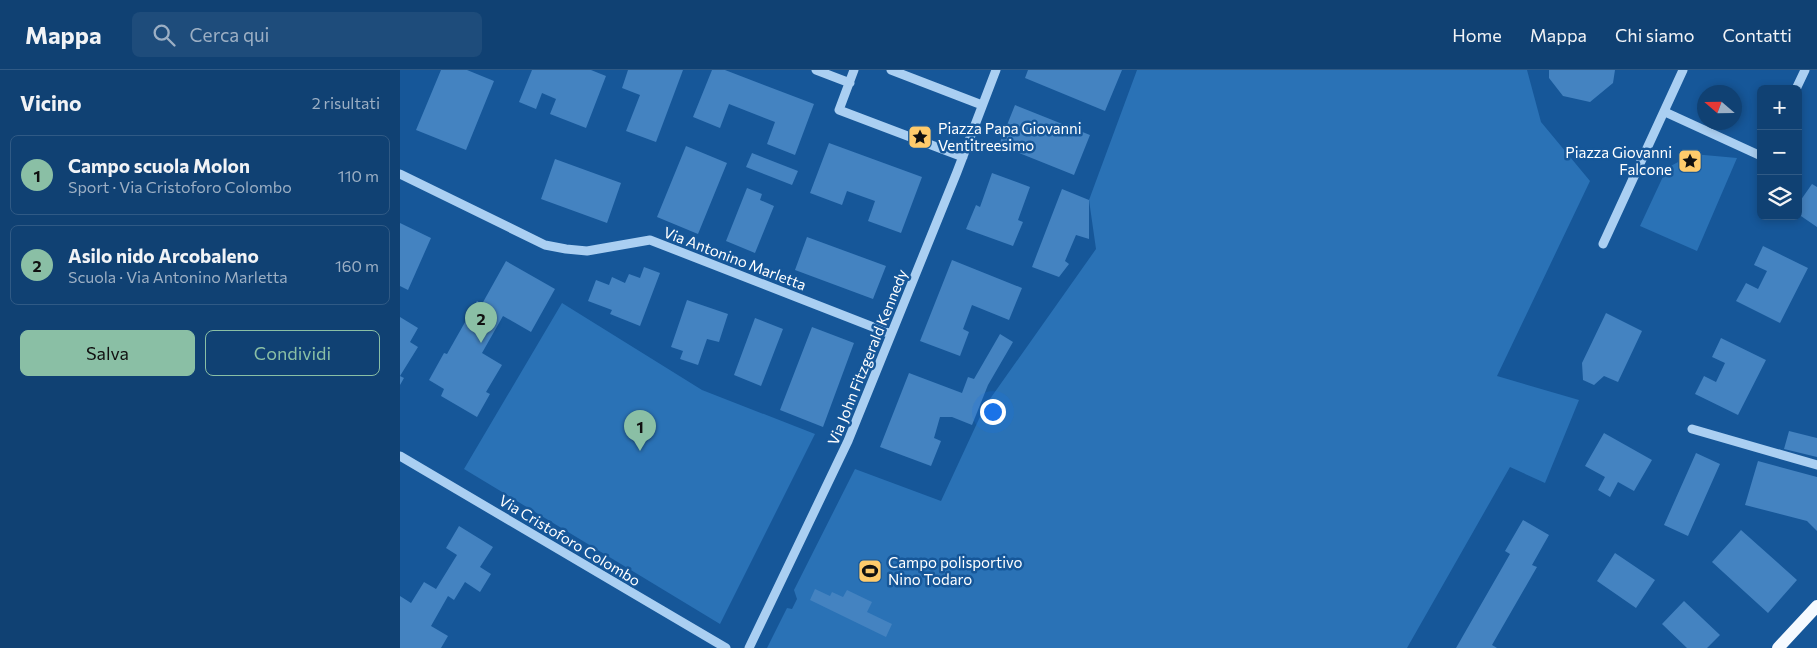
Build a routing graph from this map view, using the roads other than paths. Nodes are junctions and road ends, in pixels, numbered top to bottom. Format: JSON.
{"nodes":[{"id":1,"x":816,"y":70,"type":"edge"},
{"id":2,"x":854,"y":70,"type":"edge"},
{"id":3,"x":891,"y":70,"type":"edge"},
{"id":4,"x":996,"y":70,"type":"edge"},
{"id":5,"x":1683,"y":70,"type":"edge"},
{"id":6,"x":1805,"y":70,"type":"edge"},
{"id":7,"x":850,"y":83,"type":"junction"},
{"id":8,"x":1798,"y":85,"type":"edge"},
{"id":9,"x":982,"y":105,"type":"junction"},
{"id":10,"x":1664,"y":112,"type":"junction"},
{"id":11,"x":1757,"y":154,"type":"edge"},
{"id":12,"x":963,"y":157,"type":"junction"},
{"id":13,"x":400,"y":174,"type":"edge"},
{"id":14,"x":1603,"y":244,"type":"dead end"},
{"id":15,"x":891,"y":334,"type":"junction"},
{"id":16,"x":1692,"y":429,"type":"dead end"},
{"id":17,"x":400,"y":456,"type":"edge"},
{"id":18,"x":1817,"y":464,"type":"edge"},
{"id":19,"x":1817,"y":606,"type":"edge"},
{"id":20,"x":726,"y":648,"type":"edge"},
{"id":21,"x":749,"y":648,"type":"edge"},
{"id":22,"x":1778,"y":648,"type":"edge"}],
"edges":[{"from":1,"to":7,"type":"street"},
{"from":2,"to":7,"type":"street"},
{"from":3,"to":9,"type":"street"},
{"from":4,"to":9,"type":"street","name":"Via John Fitzgerald Kennedy"},
{"from":5,"to":10,"type":"street"},
{"from":6,"to":8,"type":"street"},
{"from":7,"to":12,"type":"street"},
{"from":9,"to":12,"type":"street","name":"Via John Fitzgerald Kennedy"},
{"from":10,"to":11,"type":"street"},
{"from":10,"to":14,"type":"street"},
{"from":12,"to":15,"type":"street","name":"Via John Fitzgerald Kennedy"},
{"from":13,"to":15,"type":"street","name":"Via Antonino Marletta"},
{"from":15,"to":21,"type":"street","name":"Via John Fitzgerald Kennedy"},
{"from":16,"to":18,"type":"street"},
{"from":17,"to":20,"type":"street","name":"Via Cristoforo Colombo"},
{"from":19,"to":22,"type":"main road"}]}
